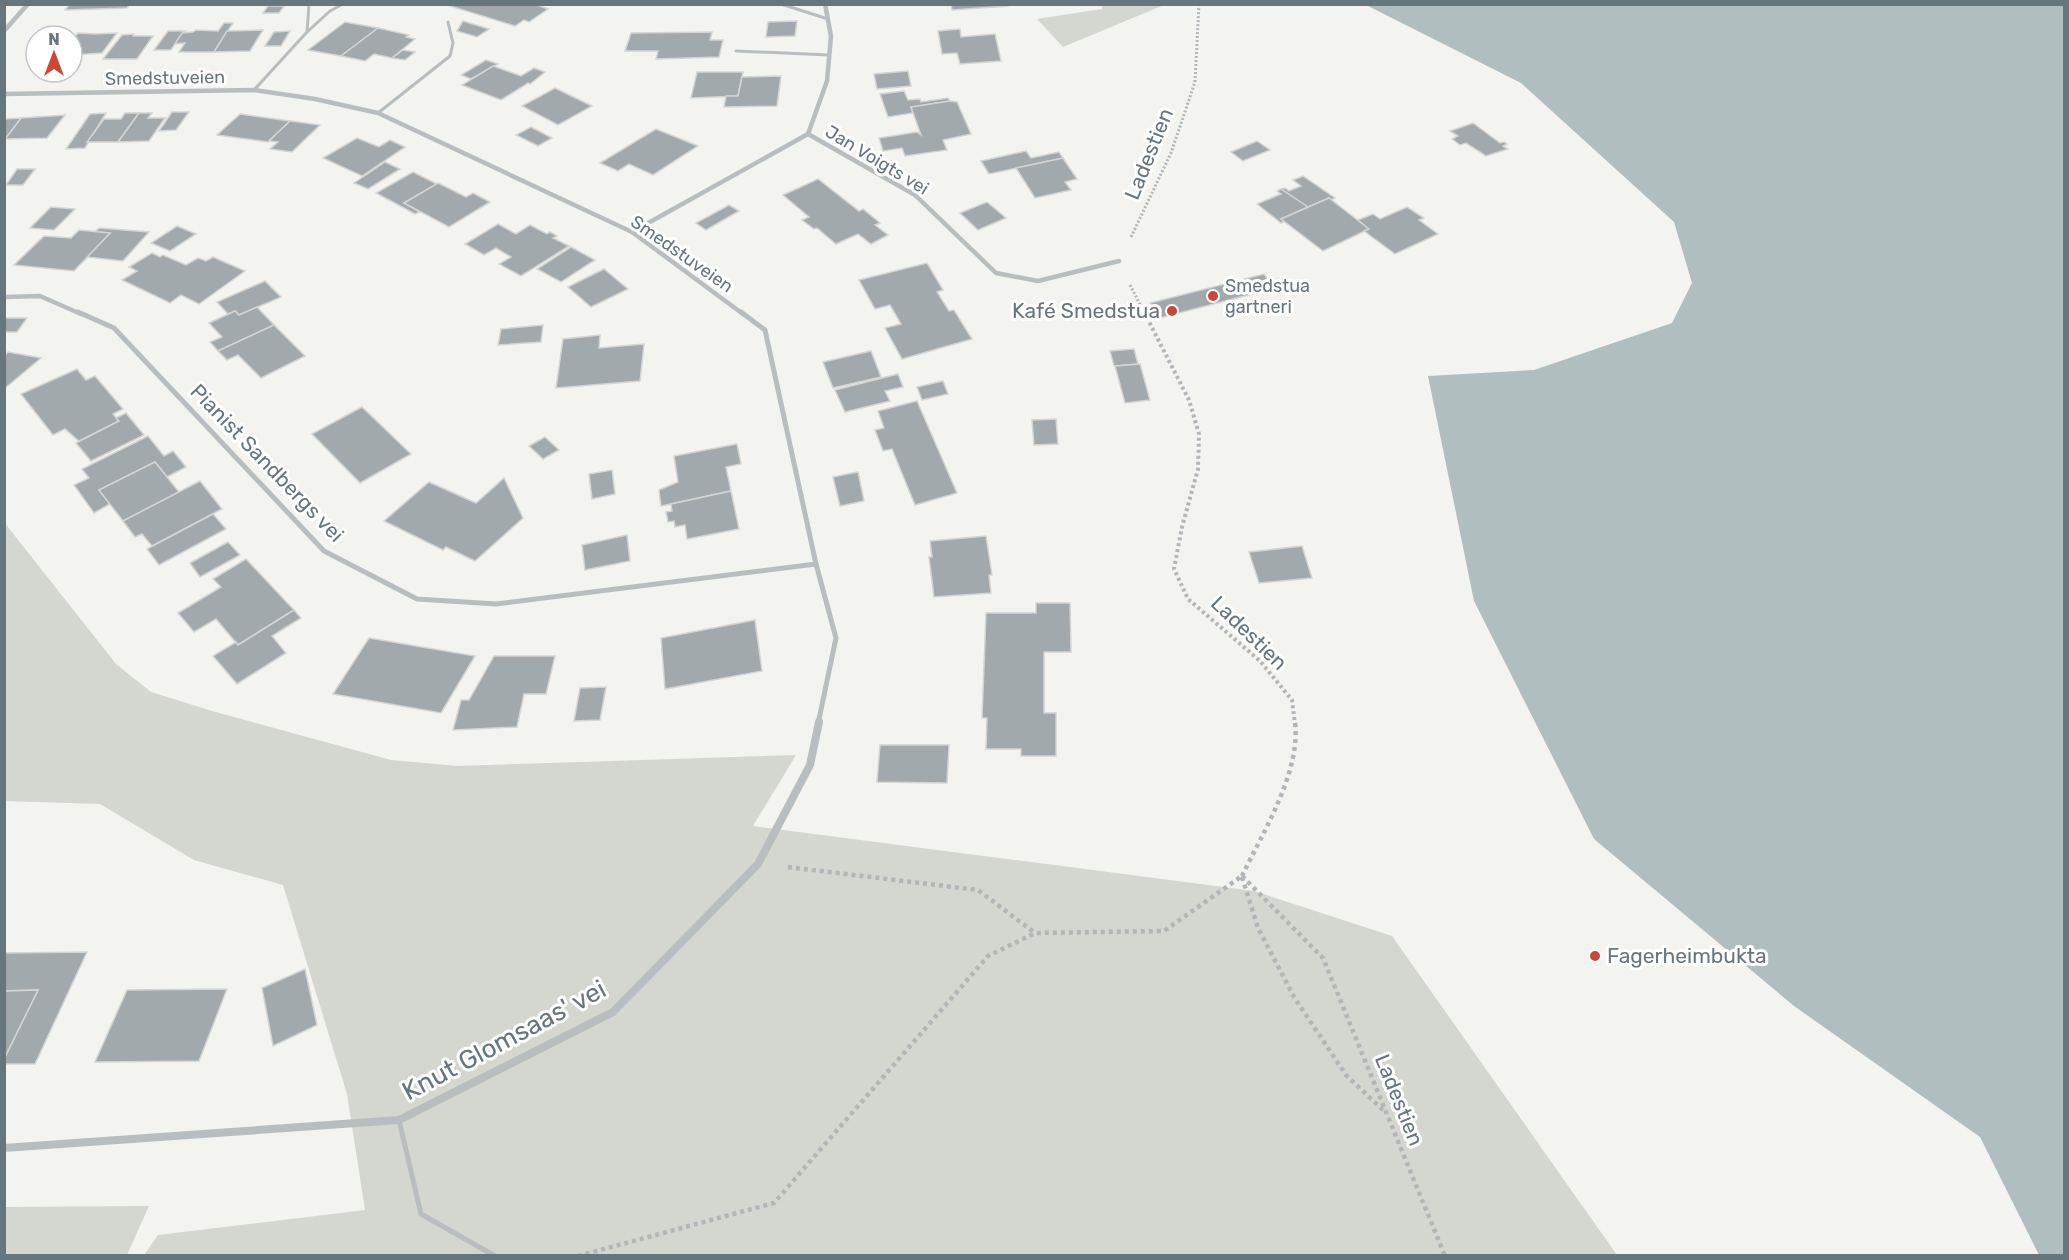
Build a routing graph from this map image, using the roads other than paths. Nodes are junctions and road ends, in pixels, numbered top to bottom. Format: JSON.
{"nodes":[{"id":1,"x":28,"y":4,"type":"edge"},
{"id":2,"x":309,"y":4,"type":"edge"},
{"id":3,"x":343,"y":4,"type":"edge"},
{"id":4,"x":781,"y":4,"type":"edge"},
{"id":5,"x":825,"y":4,"type":"edge"},
{"id":6,"x":828,"y":19,"type":"junction"},
{"id":7,"x":448,"y":22,"type":"dead end"},
{"id":8,"x":4,"y":31,"type":"edge"},
{"id":9,"x":307,"y":32,"type":"junction"},
{"id":10,"x":736,"y":51,"type":"dead end"},
{"id":11,"x":830,"y":55,"type":"junction"},
{"id":12,"x":254,"y":90,"type":"junction"},
{"id":13,"x":4,"y":94,"type":"edge"},
{"id":14,"x":378,"y":113,"type":"junction"},
{"id":15,"x":808,"y":134,"type":"junction"},
{"id":16,"x":632,"y":232,"type":"junction"},
{"id":17,"x":1119,"y":261,"type":"road end"},
{"id":18,"x":4,"y":297,"type":"edge"},
{"id":19,"x":816,"y":564,"type":"junction"},
{"id":20,"x":399,"y":1120,"type":"junction"},
{"id":21,"x":4,"y":1148,"type":"edge"},
{"id":22,"x":495,"y":1256,"type":"edge"}],
"edges":[{"from":1,"to":8,"type":"street"},
{"from":2,"to":9,"type":"lane"},
{"from":3,"to":9,"type":"lane","name":"Smedstuveien"},
{"from":4,"to":6,"type":"lane"},
{"from":5,"to":6,"type":"street","name":"Jan Voigts vei"},
{"from":6,"to":11,"type":"street","name":"Jan Voigts vei"},
{"from":7,"to":14,"type":"lane"},
{"from":9,"to":12,"type":"lane","name":"Smedstuveien"},
{"from":10,"to":11,"type":"lane"},
{"from":11,"to":15,"type":"street","name":"Jan Voigts vei"},
{"from":12,"to":13,"type":"street","name":"Smedstuveien"},
{"from":12,"to":14,"type":"street","name":"Smedstuveien"},
{"from":14,"to":16,"type":"street","name":"Smedstuveien"},
{"from":15,"to":16,"type":"street","name":"Jan Voigts vei"},
{"from":15,"to":17,"type":"street","name":"Jan Voigts vei"},
{"from":16,"to":19,"type":"street","name":"Smedstuveien"},
{"from":18,"to":19,"type":"street","name":"Pianist Sandbergs vei"},
{"from":19,"to":20,"type":"street","name":"Knut Glomsaas' vei"},
{"from":20,"to":21,"type":"street","name":"Knut Glomsaas' vei"},
{"from":20,"to":22,"type":"lane"}]}
